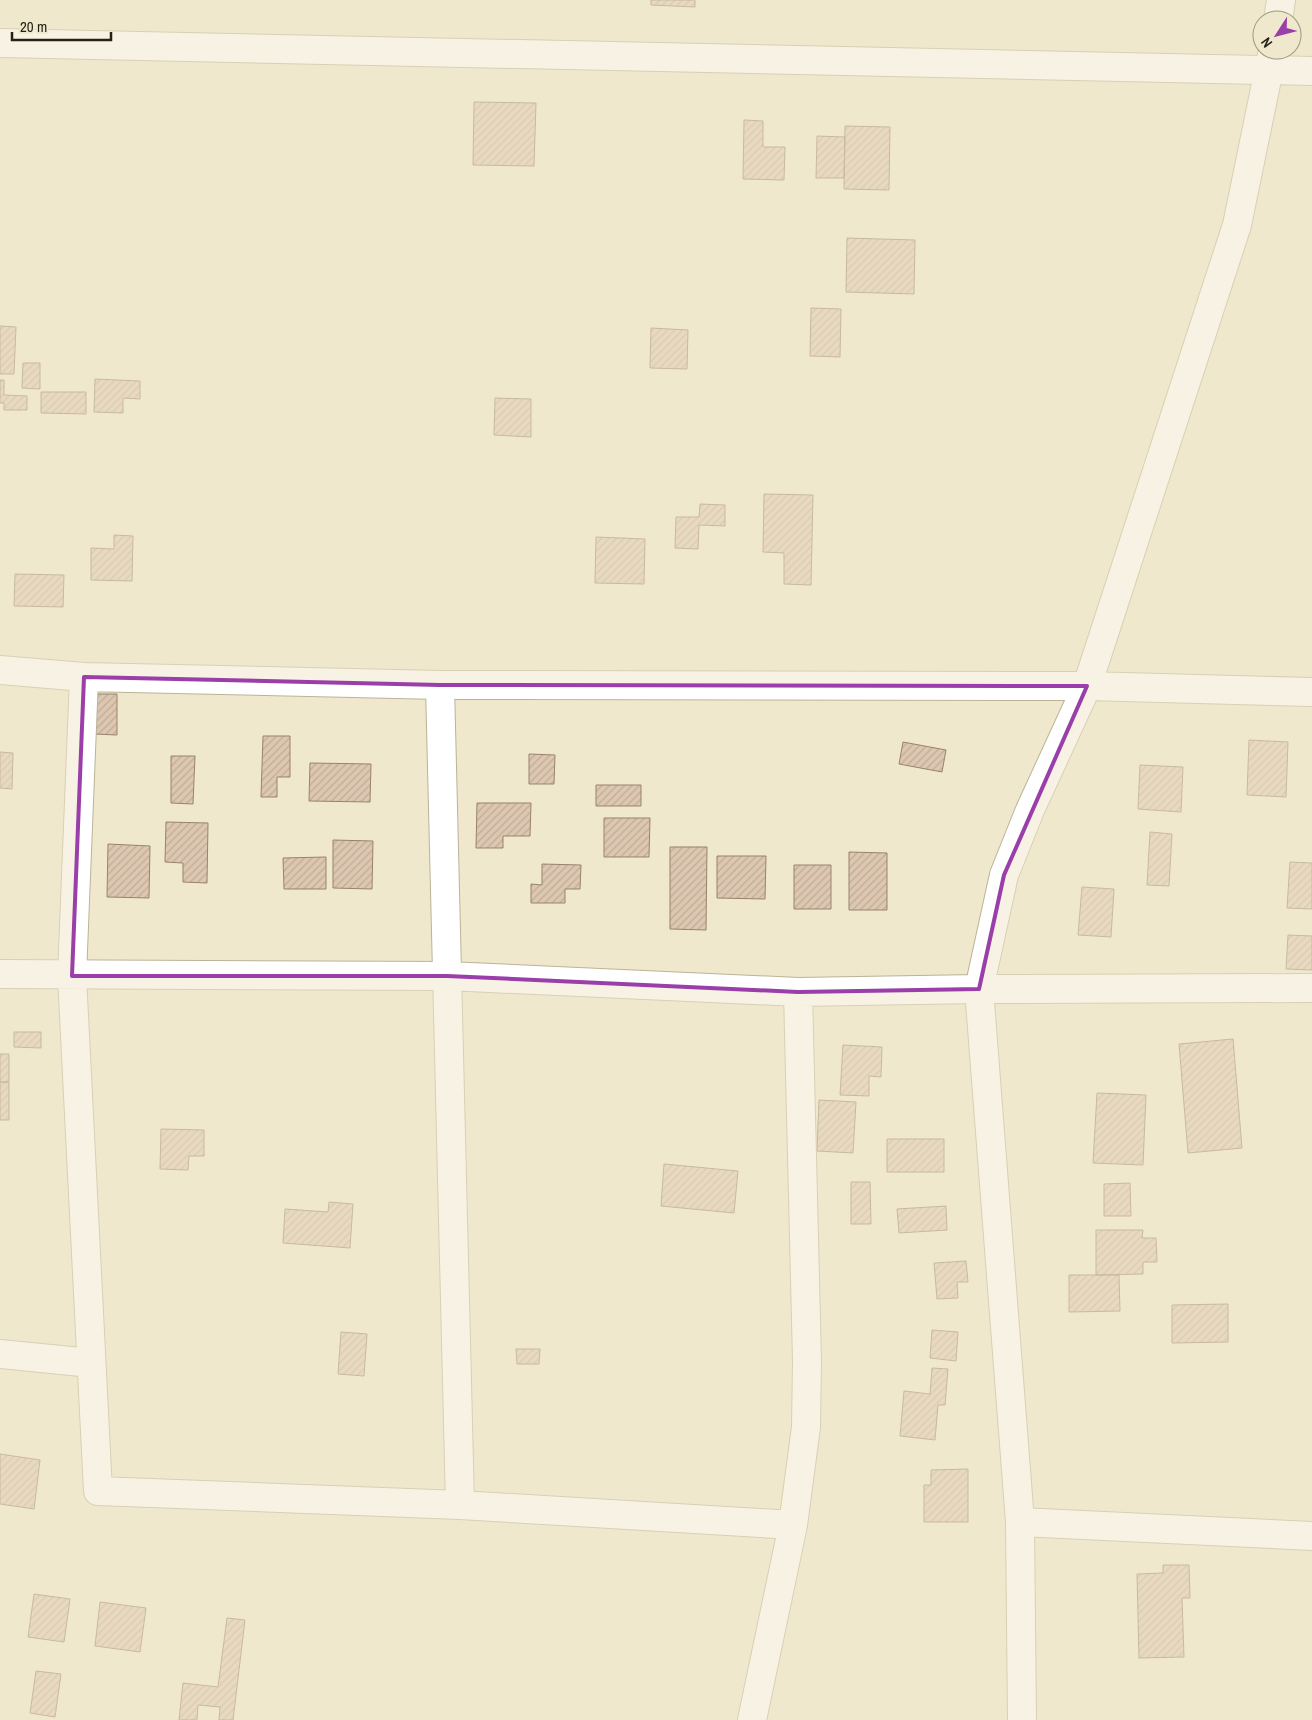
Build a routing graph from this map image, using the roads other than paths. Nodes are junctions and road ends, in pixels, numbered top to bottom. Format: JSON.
{"nodes":[{"id":1,"x":0,"y":43,"type":"edge"},
{"id":2,"x":1252,"y":60,"type":"edge"},
{"id":3,"x":1272,"y":60,"type":"edge"},
{"id":4,"x":1312,"y":71,"type":"edge"},
{"id":5,"x":0,"y":670,"type":"edge"},
{"id":6,"x":84,"y":677,"type":"junction"},
{"id":7,"x":440,"y":685,"type":"junction"},
{"id":8,"x":1087,"y":686,"type":"junction"},
{"id":9,"x":1312,"y":692,"type":"edge"},
{"id":10,"x":0,"y":974,"type":"edge"},
{"id":11,"x":72,"y":976,"type":"junction"},
{"id":12,"x":447,"y":976,"type":"junction"},
{"id":13,"x":1312,"y":988,"type":"edge"},
{"id":14,"x":979,"y":989,"type":"junction"},
{"id":15,"x":798,"y":992,"type":"junction"},
{"id":16,"x":0,"y":1354,"type":"edge"},
{"id":17,"x":91,"y":1363,"type":"junction"},
{"id":18,"x":460,"y":1505,"type":"junction"},
{"id":19,"x":1020,"y":1522,"type":"junction"},
{"id":20,"x":793,"y":1525,"type":"junction"},
{"id":21,"x":1312,"y":1536,"type":"edge"},
{"id":22,"x":752,"y":1720,"type":"edge"},
{"id":23,"x":1022,"y":1720,"type":"edge"}],
"edges":[{"from":1,"to":2,"type":"street"},
{"from":3,"to":4,"type":"street"},
{"from":3,"to":8,"type":"street"},
{"from":5,"to":6,"type":"street"},
{"from":6,"to":7,"type":"street"},
{"from":6,"to":11,"type":"street"},
{"from":7,"to":8,"type":"street"},
{"from":7,"to":12,"type":"street"},
{"from":8,"to":9,"type":"street"},
{"from":8,"to":14,"type":"street"},
{"from":10,"to":11,"type":"street"},
{"from":11,"to":12,"type":"street"},
{"from":11,"to":17,"type":"street"},
{"from":12,"to":15,"type":"street"},
{"from":12,"to":18,"type":"street"},
{"from":13,"to":14,"type":"street"},
{"from":14,"to":15,"type":"street"},
{"from":14,"to":19,"type":"street"},
{"from":15,"to":20,"type":"street"},
{"from":16,"to":17,"type":"street"},
{"from":17,"to":18,"type":"street"},
{"from":18,"to":20,"type":"street"},
{"from":19,"to":21,"type":"street"},
{"from":19,"to":23,"type":"street"},
{"from":20,"to":22,"type":"street"}]}
